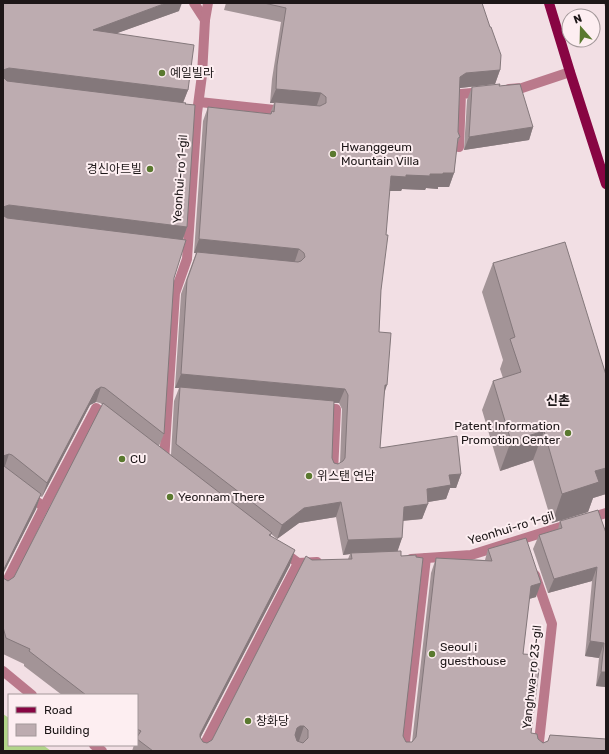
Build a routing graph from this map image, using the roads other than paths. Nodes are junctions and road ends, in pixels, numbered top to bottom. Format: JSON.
{"nodes":[{"id":1,"x":194,"y":3,"type":"edge"},
{"id":2,"x":208,"y":3,"type":"edge"},
{"id":3,"x":549,"y":3,"type":"edge"},
{"id":4,"x":205,"y":20,"type":"junction"},
{"id":5,"x":570,"y":72,"type":"junction"},
{"id":6,"x":199,"y":102,"type":"junction"},
{"id":7,"x":292,"y":112,"type":"edge"},
{"id":8,"x":459,"y":147,"type":"edge"},
{"id":9,"x":606,"y":184,"type":"edge"},
{"id":10,"x":313,"y":407,"type":"edge"},
{"id":11,"x":121,"y":427,"type":"edge"},
{"id":12,"x":152,"y":451,"type":"edge"},
{"id":13,"x":164,"y":461,"type":"junction"},
{"id":14,"x":176,"y":470,"type":"edge"},
{"id":15,"x":333,"y":472,"type":"edge"},
{"id":16,"x":21,"y":489,"type":"edge"},
{"id":17,"x":44,"y":507,"type":"junction"},
{"id":18,"x":606,"y":513,"type":"edge"},
{"id":19,"x":274,"y":544,"type":"edge"},
{"id":20,"x":426,"y":558,"type":"junction"},
{"id":21,"x":404,"y":559,"type":"edge"},
{"id":22,"x":328,"y":562,"type":"edge"},
{"id":23,"x":298,"y":563,"type":"junction"},
{"id":24,"x":533,"y":567,"type":"edge"},
{"id":25,"x":3,"y":588,"type":"edge"},
{"id":26,"x":3,"y":671,"type":"edge"},
{"id":27,"x":31,"y":694,"type":"edge"},
{"id":28,"x":201,"y":751,"type":"edge"},
{"id":29,"x":404,"y":751,"type":"edge"},
{"id":30,"x":538,"y":751,"type":"edge"}],
"edges":[{"from":1,"to":4,"type":"street"},
{"from":2,"to":4,"type":"street","name":"Yeonhui-ro 1-gil"},
{"from":3,"to":5,"type":"main road"},
{"from":4,"to":6,"type":"street","name":"Yeonhui-ro 1-gil"},
{"from":5,"to":8,"type":"street"},
{"from":5,"to":9,"type":"main road"},
{"from":6,"to":7,"type":"street"},
{"from":6,"to":13,"type":"street","name":"Yeonhui-ro 1-gil"},
{"from":10,"to":15,"type":"street"},
{"from":11,"to":17,"type":"street"},
{"from":12,"to":13,"type":"street"},
{"from":13,"to":14,"type":"street"},
{"from":16,"to":17,"type":"street"},
{"from":17,"to":25,"type":"street"},
{"from":18,"to":20,"type":"street","name":"Yeonhui-ro 1-gil"},
{"from":19,"to":23,"type":"street"},
{"from":20,"to":21,"type":"street","name":"Yeonhui-ro 1-gil"},
{"from":20,"to":29,"type":"street"},
{"from":22,"to":23,"type":"street"},
{"from":23,"to":28,"type":"street"},
{"from":24,"to":30,"type":"street","name":"Yanghwa-ro 23-gil"},
{"from":26,"to":27,"type":"street"}]}
